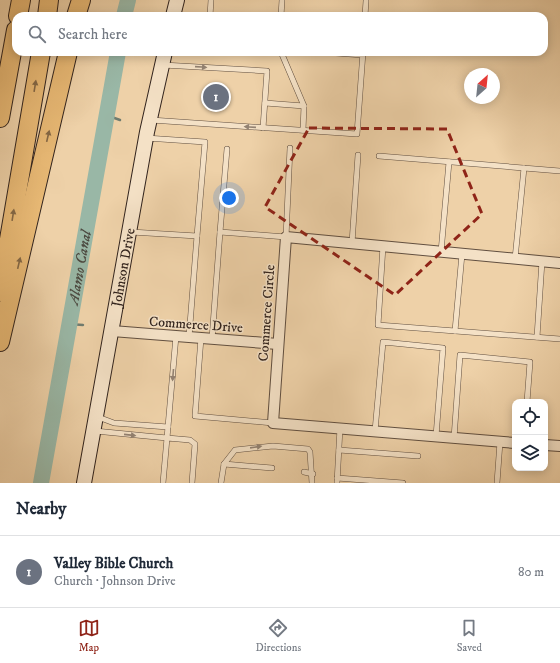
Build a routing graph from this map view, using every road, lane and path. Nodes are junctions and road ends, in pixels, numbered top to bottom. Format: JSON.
{"nodes":[{"id":1,"x":21,"y":0,"type":"edge"},
{"id":2,"x":49,"y":0,"type":"edge"},
{"id":3,"x":81,"y":0,"type":"edge"},
{"id":4,"x":177,"y":0,"type":"edge"},
{"id":5,"x":211,"y":0,"type":"edge"},
{"id":6,"x":282,"y":0,"type":"edge"},
{"id":7,"x":366,"y":1,"type":"dead end"},
{"id":8,"x":19,"y":12,"type":"edge"},
{"id":9,"x":48,"y":12,"type":"edge"},
{"id":10,"x":77,"y":12,"type":"edge"},
{"id":11,"x":174,"y":12,"type":"edge"},
{"id":12,"x":210,"y":12,"type":"edge"},
{"id":13,"x":281,"y":12,"type":"edge"},
{"id":14,"x":365,"y":12,"type":"edge"},
{"id":15,"x":12,"y":52,"type":"edge"},
{"id":16,"x":40,"y":56,"type":"edge"},
{"id":17,"x":67,"y":56,"type":"edge"},
{"id":18,"x":283,"y":56,"type":"edge"},
{"id":19,"x":362,"y":56,"type":"edge"},
{"id":20,"x":163,"y":58,"type":"edge"},
{"id":21,"x":265,"y":103,"type":"junction"},
{"id":22,"x":304,"y":106,"type":"junction"},
{"id":23,"x":0,"y":118,"type":"edge"},
{"id":24,"x":150,"y":120,"type":"junction"},
{"id":25,"x":263,"y":128,"type":"junction"},
{"id":26,"x":302,"y":130,"type":"junction"},
{"id":27,"x":146,"y":138,"type":"junction"},
{"id":28,"x":290,"y":148,"type":"dead end"},
{"id":29,"x":227,"y":149,"type":"dead end"},
{"id":30,"x":358,"y":155,"type":"dead end"},
{"id":31,"x":379,"y":156,"type":"dead end"},
{"id":32,"x":449,"y":162,"type":"junction"},
{"id":33,"x":524,"y":168,"type":"junction"},
{"id":34,"x":560,"y":171,"type":"edge"},
{"id":35,"x":130,"y":232,"type":"junction"},
{"id":36,"x":220,"y":232,"type":"junction"},
{"id":37,"x":197,"y":236,"type":"junction"},
{"id":38,"x":286,"y":237,"type":"junction"},
{"id":39,"x":352,"y":244,"type":"junction"},
{"id":40,"x":383,"y":246,"type":"junction"},
{"id":41,"x":441,"y":252,"type":"junction"},
{"id":42,"x":462,"y":254,"type":"junction"},
{"id":43,"x":515,"y":259,"type":"junction"},
{"id":44,"x":542,"y":261,"type":"junction"},
{"id":45,"x":560,"y":263,"type":"edge"},
{"id":46,"x":0,"y":295,"type":"edge"},
{"id":47,"x":112,"y":331,"type":"junction"},
{"id":48,"x":455,"y":331,"type":"junction"},
{"id":49,"x":176,"y":336,"type":"junction"},
{"id":50,"x":189,"y":337,"type":"junction"},
{"id":51,"x":537,"y":337,"type":"junction"},
{"id":52,"x":201,"y":338,"type":"junction"},
{"id":53,"x":212,"y":339,"type":"junction"},
{"id":54,"x":560,"y":339,"type":"edge"},
{"id":55,"x":0,"y":342,"type":"edge"},
{"id":56,"x":278,"y":344,"type":"junction"},
{"id":57,"x":527,"y":399,"type":"edge"},
{"id":58,"x":96,"y":416,"type":"junction"},
{"id":59,"x":274,"y":423,"type":"junction"},
{"id":60,"x":168,"y":427,"type":"junction"},
{"id":61,"x":340,"y":428,"type":"junction"},
{"id":62,"x":94,"y":431,"type":"junction"},
{"id":63,"x":375,"y":431,"type":"junction"},
{"id":64,"x":436,"y":436,"type":"junction"},
{"id":65,"x":167,"y":438,"type":"junction"},
{"id":66,"x":454,"y":438,"type":"junction"},
{"id":67,"x":500,"y":442,"type":"junction"},
{"id":68,"x":512,"y":443,"type":"edge"},
{"id":69,"x":548,"y":445,"type":"edge"},
{"id":70,"x":560,"y":446,"type":"edge"},
{"id":71,"x":339,"y":450,"type":"junction"},
{"id":72,"x":418,"y":456,"type":"dead end"},
{"id":73,"x":224,"y":464,"type":"junction"},
{"id":74,"x":272,"y":468,"type":"dead end"},
{"id":75,"x":304,"y":472,"type":"dead end"},
{"id":76,"x":313,"y":474,"type":"junction"},
{"id":77,"x":337,"y":480,"type":"edge"},
{"id":78,"x":84,"y":483,"type":"edge"},
{"id":79,"x":163,"y":483,"type":"edge"},
{"id":80,"x":192,"y":483,"type":"edge"},
{"id":81,"x":221,"y":483,"type":"edge"},
{"id":82,"x":312,"y":483,"type":"edge"},
{"id":83,"x":403,"y":483,"type":"edge"},
{"id":84,"x":497,"y":483,"type":"edge"}],
"edges":[{"from":1,"to":8,"type":"highway"},
{"from":2,"to":9,"type":"highway"},
{"from":3,"to":10,"type":"highway"},
{"from":4,"to":11,"type":"street"},
{"from":5,"to":12,"type":"lane"},
{"from":6,"to":13,"type":"lane"},
{"from":7,"to":14,"type":"lane"},
{"from":15,"to":23,"type":"highway"},
{"from":46,"to":16,"type":"highway","one_way":true},
{"from":55,"to":17,"type":"highway","one_way":true},
{"from":18,"to":22,"type":"lane"},
{"from":19,"to":26,"type":"lane"},
{"from":20,"to":21,"type":"lane","one_way":true},
{"from":20,"to":24,"type":"street","name":"Johnson Drive"},
{"from":21,"to":22,"type":"lane"},
{"from":21,"to":25,"type":"lane"},
{"from":22,"to":26,"type":"lane"},
{"from":25,"to":24,"type":"lane","one_way":true},
{"from":24,"to":27,"type":"street","name":"Johnson Drive"},
{"from":25,"to":26,"type":"lane"},
{"from":27,"to":35,"type":"street","name":"Johnson Drive"},
{"from":27,"to":37,"type":"lane"},
{"from":28,"to":38,"type":"lane"},
{"from":29,"to":36,"type":"lane"},
{"from":30,"to":39,"type":"lane"},
{"from":31,"to":32,"type":"lane"},
{"from":32,"to":33,"type":"lane"},
{"from":32,"to":41,"type":"lane"},
{"from":33,"to":34,"type":"lane"},
{"from":33,"to":43,"type":"lane"},
{"from":35,"to":37,"type":"lane"},
{"from":35,"to":47,"type":"street","name":"Johnson Drive"},
{"from":36,"to":38,"type":"lane"},
{"from":36,"to":53,"type":"lane"},
{"from":37,"to":50,"type":"lane"},
{"from":38,"to":39,"type":"street"},
{"from":38,"to":56,"type":"street","name":"Commerce Circle"},
{"from":39,"to":40,"type":"street"},
{"from":40,"to":41,"type":"street"},
{"from":40,"to":48,"type":"lane"},
{"from":41,"to":42,"type":"street"},
{"from":42,"to":43,"type":"street"},
{"from":42,"to":48,"type":"lane"},
{"from":43,"to":44,"type":"street"},
{"from":44,"to":45,"type":"street"},
{"from":44,"to":51,"type":"lane"},
{"from":47,"to":49,"type":"street","name":"Commerce Drive"},
{"from":47,"to":58,"type":"street","name":"Johnson Drive"},
{"from":48,"to":51,"type":"lane"},
{"from":49,"to":50,"type":"street","name":"Commerce Drive"},
{"from":49,"to":60,"type":"lane","one_way":true},
{"from":50,"to":52,"type":"street","name":"Commerce Drive"},
{"from":51,"to":54,"type":"lane"},
{"from":52,"to":53,"type":"street","name":"Commerce Drive"},
{"from":52,"to":59,"type":"lane"},
{"from":53,"to":56,"type":"street","name":"Commerce Drive"},
{"from":56,"to":59,"type":"street","name":"Commerce Circle"},
{"from":57,"to":66,"type":"lane"},
{"from":58,"to":60,"type":"lane"},
{"from":58,"to":62,"type":"street","name":"Johnson Drive"},
{"from":59,"to":61,"type":"street"},
{"from":60,"to":65,"type":"lane"},
{"from":61,"to":63,"type":"street"},
{"from":61,"to":71,"type":"lane"},
{"from":62,"to":65,"type":"lane","one_way":true},
{"from":62,"to":78,"type":"street","name":"Johnson Drive"},
{"from":63,"to":64,"type":"street"},
{"from":63,"to":64,"type":"lane"},
{"from":64,"to":66,"type":"street"},
{"from":65,"to":79,"type":"lane"},
{"from":65,"to":80,"type":"lane"},
{"from":66,"to":67,"type":"street"},
{"from":67,"to":68,"type":"street"},
{"from":67,"to":84,"type":"lane"},
{"from":69,"to":70,"type":"street"},
{"from":71,"to":72,"type":"lane"},
{"from":71,"to":77,"type":"lane"},
{"from":73,"to":74,"type":"lane"},
{"from":73,"to":76,"type":"lane","one_way":true},
{"from":73,"to":81,"type":"lane"},
{"from":75,"to":76,"type":"lane"},
{"from":76,"to":82,"type":"lane"},
{"from":77,"to":83,"type":"lane"}]}
